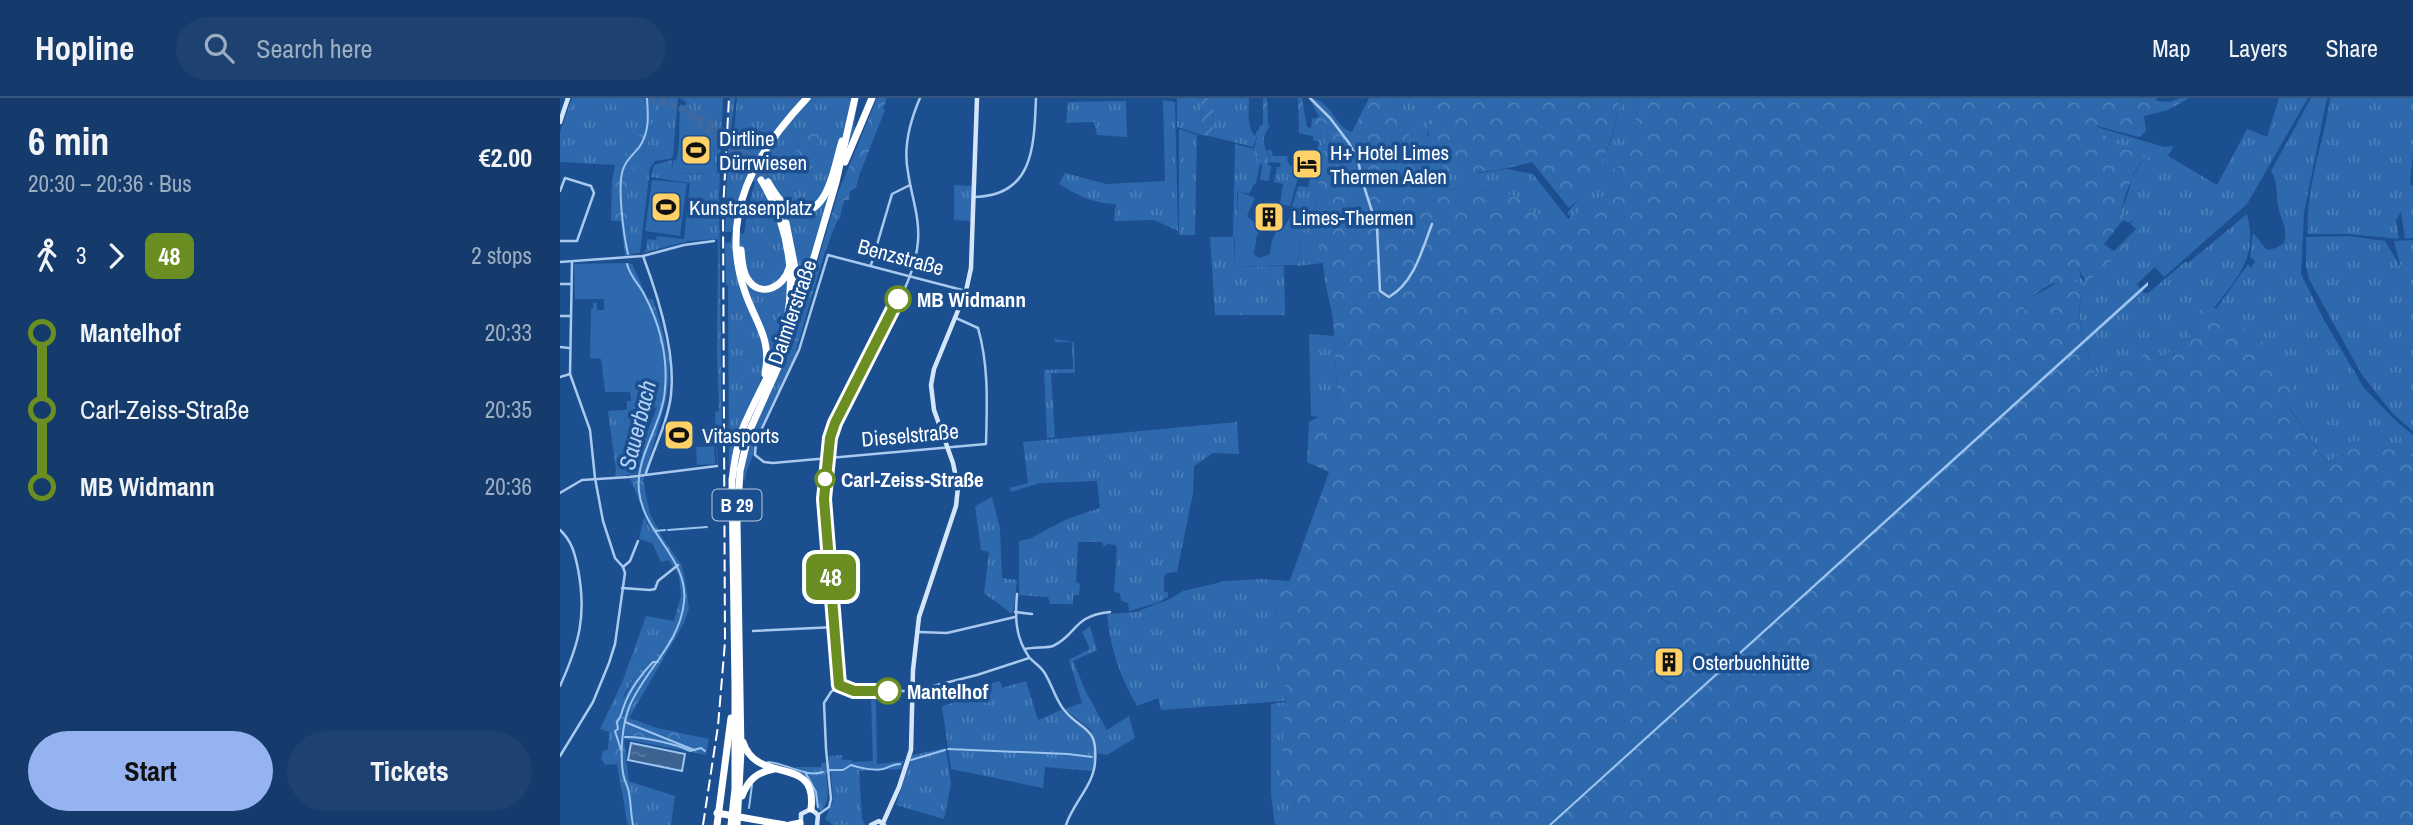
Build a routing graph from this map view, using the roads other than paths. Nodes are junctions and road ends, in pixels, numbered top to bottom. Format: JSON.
{"nodes":[{"id":1,"x":568,"y":98,"type":"edge"},
{"id":2,"x":800,"y":98,"type":"edge"},
{"id":3,"x":809,"y":98,"type":"edge"},
{"id":4,"x":872,"y":98,"type":"edge"},
{"id":5,"x":920,"y":98,"type":"edge"},
{"id":6,"x":977,"y":98,"type":"edge"},
{"id":7,"x":1036,"y":98,"type":"edge"},
{"id":8,"x":1310,"y":98,"type":"edge"},
{"id":9,"x":854,"y":99,"type":"edge"},
{"id":10,"x":788,"y":118,"type":"junction"},
{"id":11,"x":560,"y":122,"type":"edge"},
{"id":12,"x":836,"y":182,"type":"junction"},
{"id":13,"x":910,"y":185,"type":"junction"},
{"id":14,"x":771,"y":187,"type":"junction"},
{"id":15,"x":560,"y":191,"type":"edge"},
{"id":16,"x":974,"y":197,"type":"junction"},
{"id":17,"x":1432,"y":224,"type":"dead end"},
{"id":18,"x":560,"y":241,"type":"edge"},
{"id":19,"x":714,"y":242,"type":"dead end"},
{"id":20,"x":828,"y":255,"type":"joint"},
{"id":21,"x":643,"y":256,"type":"junction"},
{"id":22,"x":789,"y":257,"type":"junction"},
{"id":23,"x":560,"y":262,"type":"edge"},
{"id":24,"x":572,"y":262,"type":"junction"},
{"id":25,"x":871,"y":265,"type":"junction"},
{"id":26,"x":910,"y":275,"type":"junction"},
{"id":27,"x":560,"y":284,"type":"edge"},
{"id":28,"x":571,"y":284,"type":"junction"},
{"id":29,"x":966,"y":291,"type":"junction"},
{"id":30,"x":560,"y":316,"type":"edge"},
{"id":31,"x":570,"y":317,"type":"junction"},
{"id":32,"x":957,"y":318,"type":"junction"},
{"id":33,"x":787,"y":345,"type":"junction"},
{"id":34,"x":560,"y":347,"type":"edge"},
{"id":35,"x":569,"y":348,"type":"junction"},
{"id":36,"x":570,"y":374,"type":"junction"},
{"id":37,"x":560,"y":377,"type":"edge"},
{"id":38,"x":759,"y":395,"type":"junction"},
{"id":39,"x":948,"y":447,"type":"junction"},
{"id":40,"x":755,"y":455,"type":"joint"},
{"id":41,"x":827,"y":458,"type":"junction"},
{"id":42,"x":717,"y":466,"type":"dead end"},
{"id":43,"x":645,"y":473,"type":"junction"},
{"id":44,"x":595,"y":478,"type":"junction"},
{"id":45,"x":560,"y":493,"type":"edge"},
{"id":46,"x":560,"y":530,"type":"edge"},
{"id":47,"x":638,"y":541,"type":"dead end"},
{"id":48,"x":677,"y":566,"type":"dead end"},
{"id":49,"x":624,"y":567,"type":"junction"},
{"id":50,"x":622,"y":588,"type":"junction"},
{"id":51,"x":1017,"y":594,"type":"dead end"},
{"id":52,"x":1015,"y":612,"type":"junction"},
{"id":53,"x":1110,"y":612,"type":"dead end"},
{"id":54,"x":1032,"y":614,"type":"dead end"},
{"id":55,"x":1015,"y":617,"type":"junction"},
{"id":56,"x":836,"y":627,"type":"junction"},
{"id":57,"x":753,"y":631,"type":"dead end"},
{"id":58,"x":917,"y":632,"type":"junction"},
{"id":59,"x":1025,"y":649,"type":"junction"},
{"id":60,"x":1029,"y":658,"type":"junction"},
{"id":61,"x":839,"y":685,"type":"junction"},
{"id":62,"x":560,"y":686,"type":"edge"},
{"id":63,"x":735,"y":686,"type":"junction"},
{"id":64,"x":912,"y":691,"type":"junction"},
{"id":65,"x":741,"y":727,"type":"junction"},
{"id":66,"x":560,"y":756,"type":"edge"},
{"id":67,"x":774,"y":769,"type":"junction"},
{"id":68,"x":739,"y":803,"type":"junction"},
{"id":69,"x":811,"y":809,"type":"junction"},
{"id":70,"x":722,"y":814,"type":"junction"},
{"id":71,"x":818,"y":815,"type":"junction"},
{"id":72,"x":801,"y":824,"type":"edge"},
{"id":73,"x":884,"y":824,"type":"edge"},
{"id":74,"x":717,"y":825,"type":"edge"},
{"id":75,"x":731,"y":825,"type":"edge"},
{"id":76,"x":737,"y":825,"type":"edge"},
{"id":77,"x":788,"y":825,"type":"edge"},
{"id":78,"x":817,"y":825,"type":"edge"},
{"id":79,"x":872,"y":825,"type":"edge"},
{"id":80,"x":1066,"y":825,"type":"edge"}],
"edges":[{"from":1,"to":11,"type":"street"},
{"from":2,"to":10,"type":"highway"},
{"from":3,"to":10,"type":"highway","number":"B 29"},
{"from":3,"to":22,"type":"highway"},
{"from":4,"to":12,"type":"highway"},
{"from":5,"to":13,"type":"street"},
{"from":6,"to":16,"type":"street"},
{"from":7,"to":16,"type":"street"},
{"from":8,"to":17,"type":"street"},
{"from":9,"to":12,"type":"highway"},
{"from":9,"to":14,"type":"highway"},
{"from":10,"to":38,"type":"highway","number":"B 29"},
{"from":12,"to":33,"type":"highway"},
{"from":13,"to":25,"type":"street"},
{"from":13,"to":26,"type":"street"},
{"from":14,"to":22,"type":"highway","number":"B 29"},
{"from":14,"to":33,"type":"highway","number":"B 29"},
{"from":15,"to":18,"type":"street"},
{"from":16,"to":29,"type":"street"},
{"from":19,"to":21,"type":"street"},
{"from":20,"to":25,"type":"street","name":"Benzstraße"},
{"from":20,"to":40,"type":"street","name":"Daimlerstraße"},
{"from":21,"to":24,"type":"street"},
{"from":21,"to":43,"type":"street"},
{"from":22,"to":38,"type":"highway","number":"B 29"},
{"from":23,"to":24,"type":"street"},
{"from":24,"to":28,"type":"street"},
{"from":25,"to":26,"type":"street","name":"Benzstraße"},
{"from":26,"to":29,"type":"street","name":"Benzstraße"},
{"from":26,"to":41,"type":"street"},
{"from":27,"to":28,"type":"street"},
{"from":28,"to":31,"type":"street"},
{"from":29,"to":32,"type":"street"},
{"from":30,"to":31,"type":"street"},
{"from":31,"to":35,"type":"street"},
{"from":32,"to":39,"type":"street"},
{"from":32,"to":39,"type":"street","name":"Dieselstraße"},
{"from":33,"to":65,"type":"highway","number":"B 29"},
{"from":34,"to":35,"type":"street"},
{"from":35,"to":36,"type":"street"},
{"from":36,"to":37,"type":"street"},
{"from":36,"to":44,"type":"street"},
{"from":38,"to":63,"type":"highway","number":"B 29"},
{"from":39,"to":41,"type":"street","name":"Dieselstraße"},
{"from":39,"to":58,"type":"street"},
{"from":40,"to":41,"type":"street","name":"Dieselstraße"},
{"from":41,"to":56,"type":"street"},
{"from":42,"to":43,"type":"street"},
{"from":43,"to":44,"type":"street"},
{"from":44,"to":45,"type":"street"},
{"from":44,"to":49,"type":"street"},
{"from":46,"to":62,"type":"street"},
{"from":47,"to":49,"type":"street"},
{"from":48,"to":50,"type":"street"},
{"from":49,"to":50,"type":"street"},
{"from":50,"to":66,"type":"street"},
{"from":51,"to":52,"type":"street"},
{"from":52,"to":54,"type":"street"},
{"from":52,"to":55,"type":"street"},
{"from":53,"to":59,"type":"street"},
{"from":55,"to":58,"type":"street"},
{"from":55,"to":59,"type":"street"},
{"from":56,"to":57,"type":"street"},
{"from":56,"to":61,"type":"street"},
{"from":58,"to":64,"type":"street"},
{"from":59,"to":60,"type":"street"},
{"from":60,"to":64,"type":"street"},
{"from":60,"to":80,"type":"street"},
{"from":61,"to":64,"type":"street"},
{"from":61,"to":71,"type":"street"},
{"from":63,"to":70,"type":"highway"},
{"from":63,"to":75,"type":"highway","number":"B 29"},
{"from":64,"to":73,"type":"street"},
{"from":65,"to":67,"type":"highway"},
{"from":65,"to":68,"type":"highway","number":"B 29"},
{"from":67,"to":68,"type":"highway"},
{"from":67,"to":69,"type":"highway"},
{"from":68,"to":76,"type":"highway","number":"B 29"},
{"from":69,"to":71,"type":"street"},
{"from":69,"to":72,"type":"street"},
{"from":70,"to":74,"type":"highway"},
{"from":70,"to":77,"type":"highway"},
{"from":71,"to":78,"type":"street"},
{"from":72,"to":77,"type":"highway"},
{"from":73,"to":79,"type":"street"}]}
